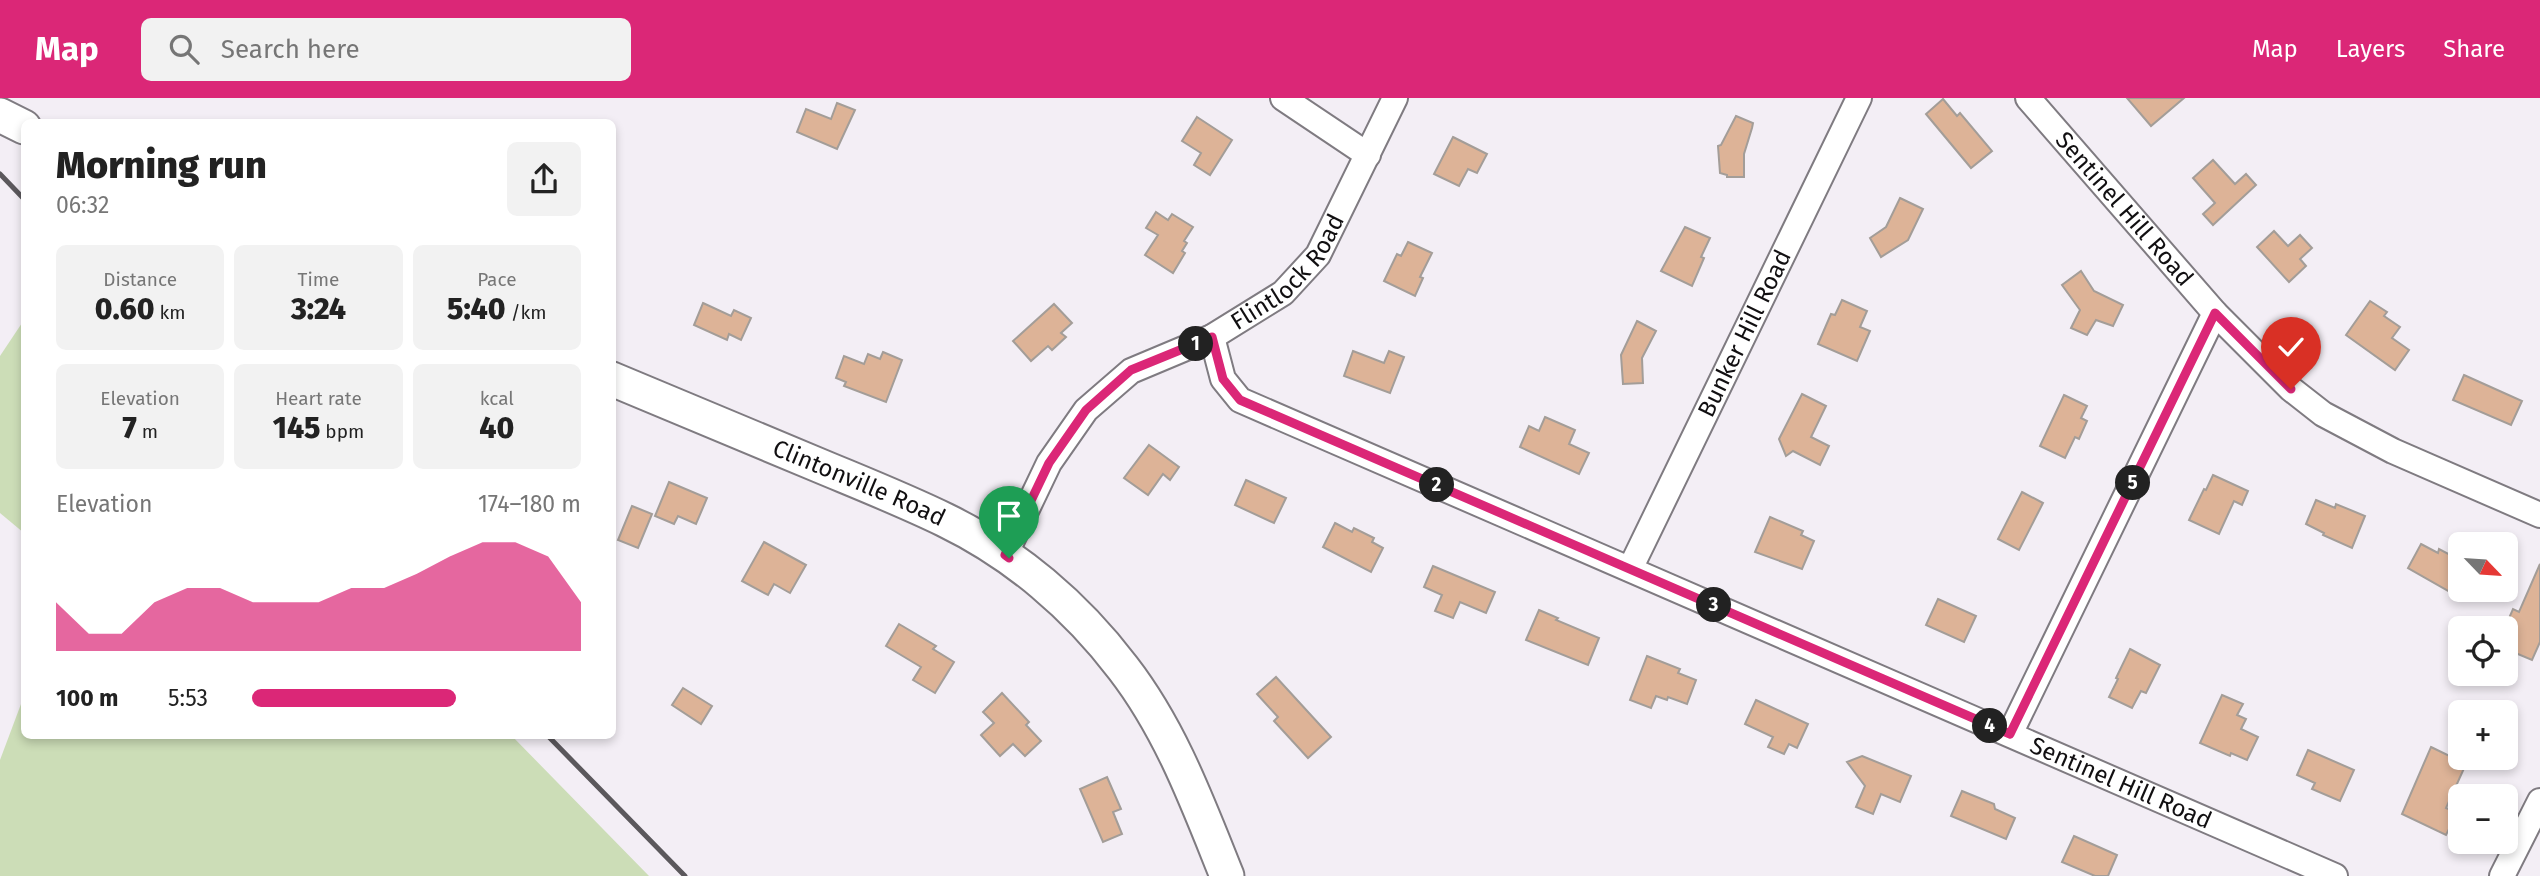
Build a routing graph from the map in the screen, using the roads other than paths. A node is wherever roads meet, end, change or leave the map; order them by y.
1 (1283, 98) edge
2 (1395, 98) edge
3 (1859, 98) edge
4 (2028, 98) edge
5 (0, 115) edge
6 (21, 126) edge
7 (1368, 155) junction
8 (2215, 313) junction
9 (1212, 337) junction
10 (616, 381) edge
11 (2540, 515) edge
12 (1005, 555) junction
13 (1630, 569) junction
14 (2010, 734) junction
15 (2540, 801) edge
16 (1227, 876) edge
17 (2335, 876) edge
18 (2502, 876) edge

1 - 7 street
2 - 7 street, Flintlock Road
3 - 13 street, Bunker Hill Road
4 - 8 street, Sentinel Hill Road
5 - 6 street
7 - 9 street, Flintlock Road
8 - 11 street, Sentinel Hill Road
8 - 14 street
9 - 12 street, Flintlock Road
9 - 13 street, Sentinel Hill Road
10 - 12 street, Clintonville Road
12 - 16 street, Clintonville Road
13 - 14 street, Sentinel Hill Road
14 - 17 street, Sentinel Hill Road
15 - 18 street

